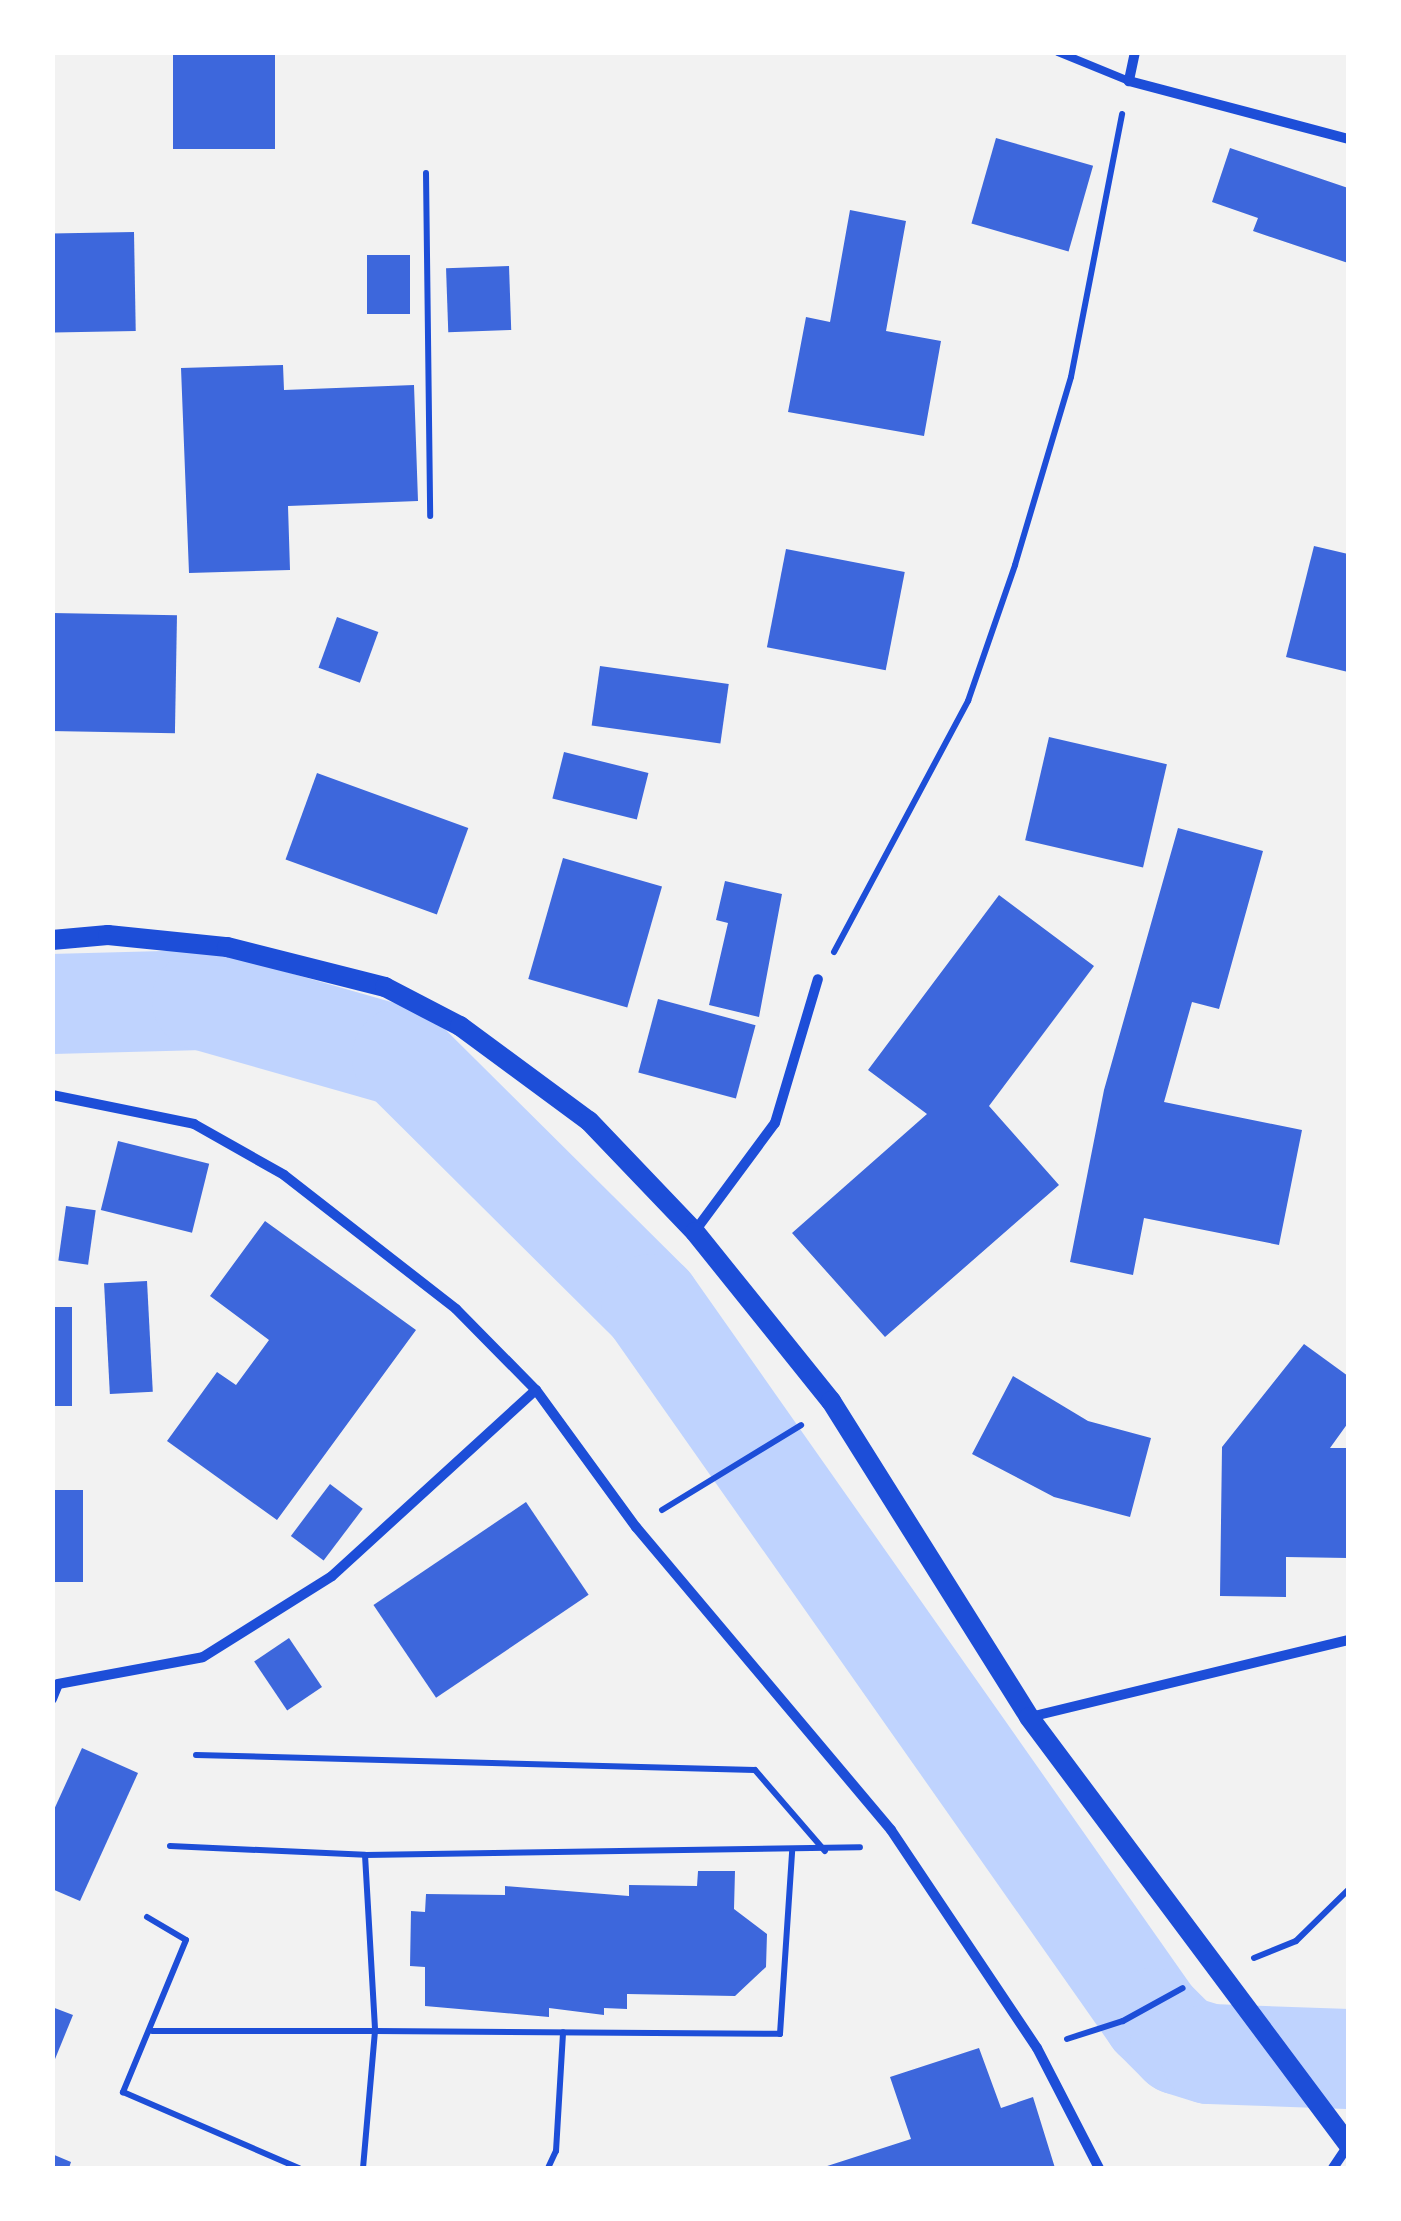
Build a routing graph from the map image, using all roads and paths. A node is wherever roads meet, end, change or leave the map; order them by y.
1 (1058, 52) edge
2 (1135, 52) edge
3 (1128, 81) junction
4 (1348, 140) edge
5 (426, 173) dead end
6 (430, 516) dead end
7 (52, 940) edge
8 (818, 979) joint
9 (52, 1095) edge
10 (695, 1232) junction
11 (536, 1390) junction
12 (800, 1426) dead end
13 (636, 1526) junction
14 (1348, 1640) edge
15 (52, 1698) edge
16 (1029, 1717) junction
17 (196, 1755) dead end
18 (891, 1830) junction
19 (170, 1846) dead end
20 (792, 1851) junction
21 (825, 1851) junction
22 (365, 1855) junction
23 (1348, 1890) edge
24 (147, 1917) dead end
25 (1215, 1974) junction
26 (152, 2031) junction
27 (375, 2031) junction
28 (563, 2031) junction
29 (1037, 2048) junction
30 (1348, 2145) edge
31 (299, 2168) edge
32 (363, 2168) edge
33 (548, 2168) edge
34 (1099, 2168) edge
35 (1332, 2168) edge

1 - 3 lane
2 - 3 street
3 - 4 street
3 - 8 path
5 - 6 path
7 - 10 main road
8 - 10 street
9 - 11 street
10 - 16 main road
11 - 13 street
11 - 15 street
12 - 13 path
13 - 18 street
14 - 16 street
16 - 25 main road
17 - 21 path
18 - 21 path
18 - 29 street
19 - 22 path
20 - 21 path
20 - 22 path
20 - 28 path
22 - 27 path
23 - 25 path
24 - 26 path
25 - 29 path
25 - 30 main road
26 - 27 path
26 - 31 path
27 - 28 path
27 - 32 path
28 - 33 path
29 - 34 street
30 - 35 street

